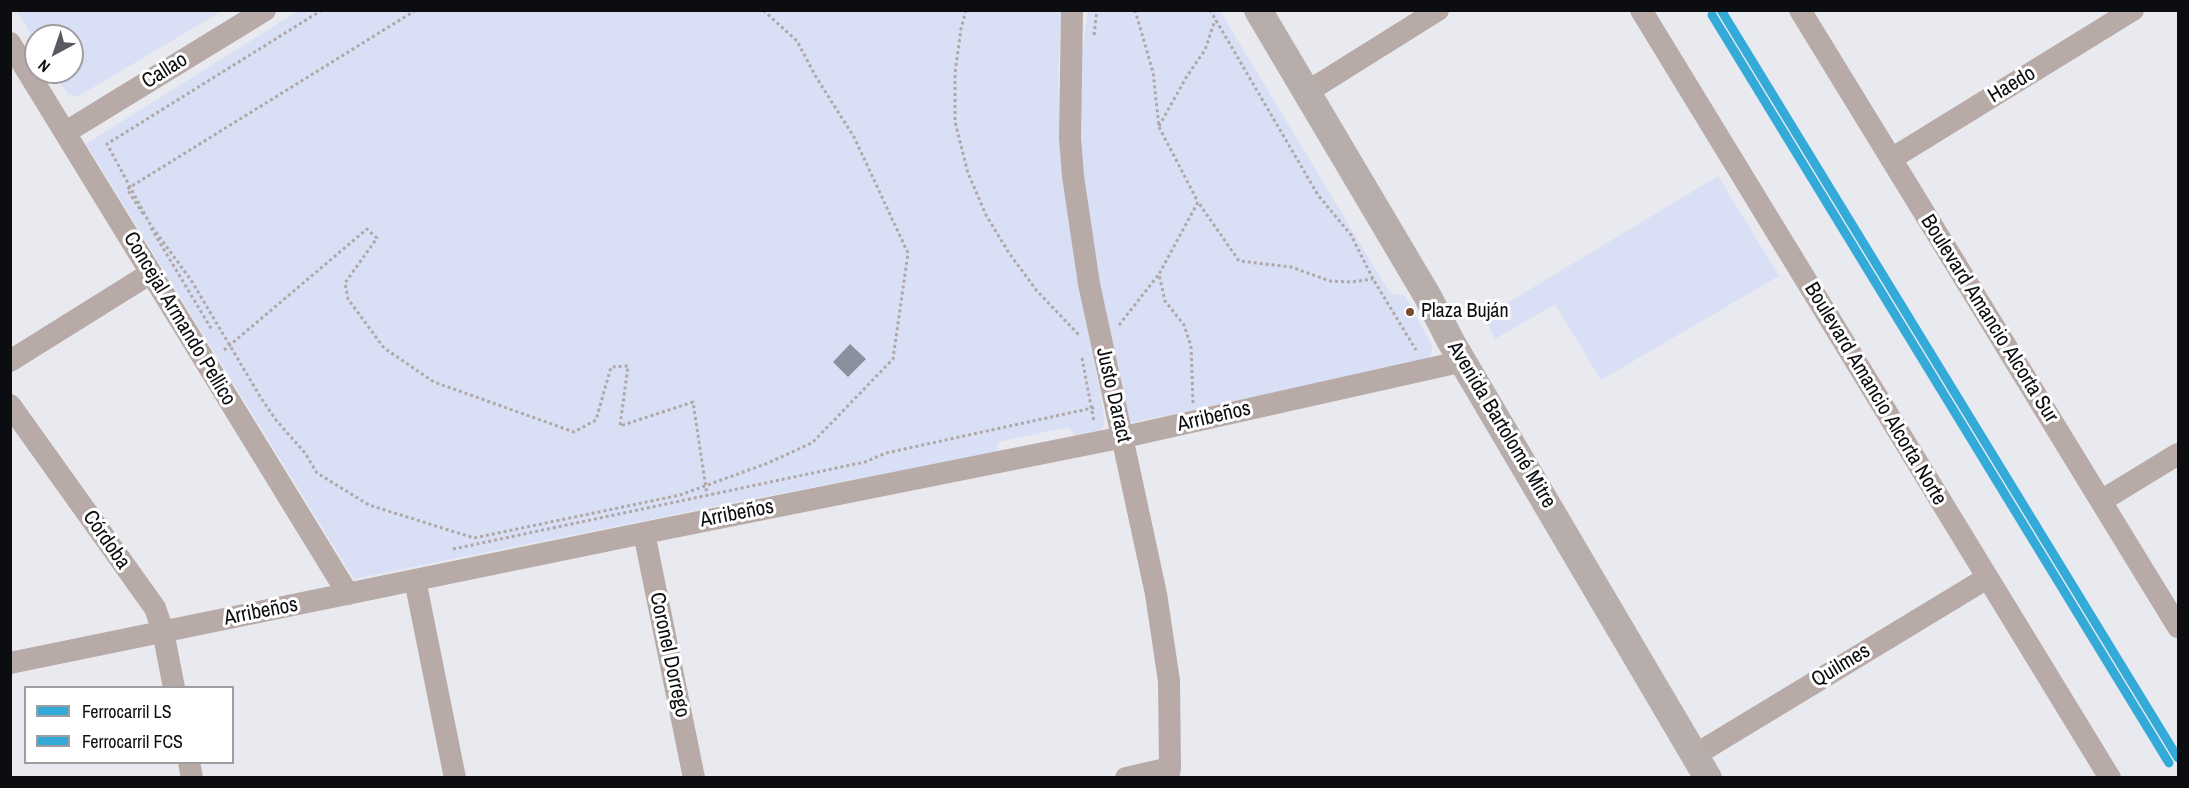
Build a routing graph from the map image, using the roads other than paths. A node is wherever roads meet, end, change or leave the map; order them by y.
1 (264, 10) edge
2 (1072, 10) edge
3 (1258, 10) edge
4 (1438, 10) edge
5 (1641, 10) edge
6 (1800, 10) edge
7 (2133, 10) edge
8 (10, 43) edge
9 (1307, 92) junction
10 (66, 132) junction
11 (1891, 159) junction
12 (151, 273) junction
13 (10, 361) edge
14 (1464, 361) junction
15 (10, 405) edge
16 (1124, 437) junction
17 (2178, 454) edge
18 (2101, 501) junction
19 (644, 533) junction
20 (1988, 578) junction
21 (415, 580) junction
22 (348, 594) junction
23 (2178, 627) edge
24 (163, 631) junction
25 (10, 663) edge
26 (174, 686) edge
27 (1701, 766) edge
28 (1169, 773) edge
29 (455, 777) edge
30 (694, 777) edge
31 (1126, 777) edge
32 (2109, 777) edge

1 - 10 street, Callao
2 - 16 street, Justo Daract
3 - 9 main road, Avenida Bartolomé Mitre
4 - 9 street
5 - 20 street, Boulevard Amancio Alcorta Norte
6 - 11 street, Boulevard Amancio Alcorta Sur
7 - 11 street, Haedo
8 - 10 street, Concejal Armando Pellico
9 - 14 main road, Avenida Bartolomé Mitre
10 - 12 street, Concejal Armando Pellico
11 - 18 street, Boulevard Amancio Alcorta Sur
12 - 13 street
12 - 22 street, Concejal Armando Pellico
14 - 16 street, Arribeños
14 - 27 main road, Avenida Bartolomé Mitre
15 - 24 street, Córdoba
16 - 19 street, Arribeños
16 - 28 street, Justo Daract
17 - 18 street
18 - 23 street, Boulevard Amancio Alcorta Sur
19 - 21 street, Arribeños
19 - 30 street, Coronel Dorrego
20 - 27 street, Quilmes
20 - 32 street, Boulevard Amancio Alcorta Norte
21 - 22 street, Arribeños
21 - 29 street
22 - 24 street, Arribeños
24 - 25 street, Arribeños
24 - 26 street, Córdoba
28 - 31 street

